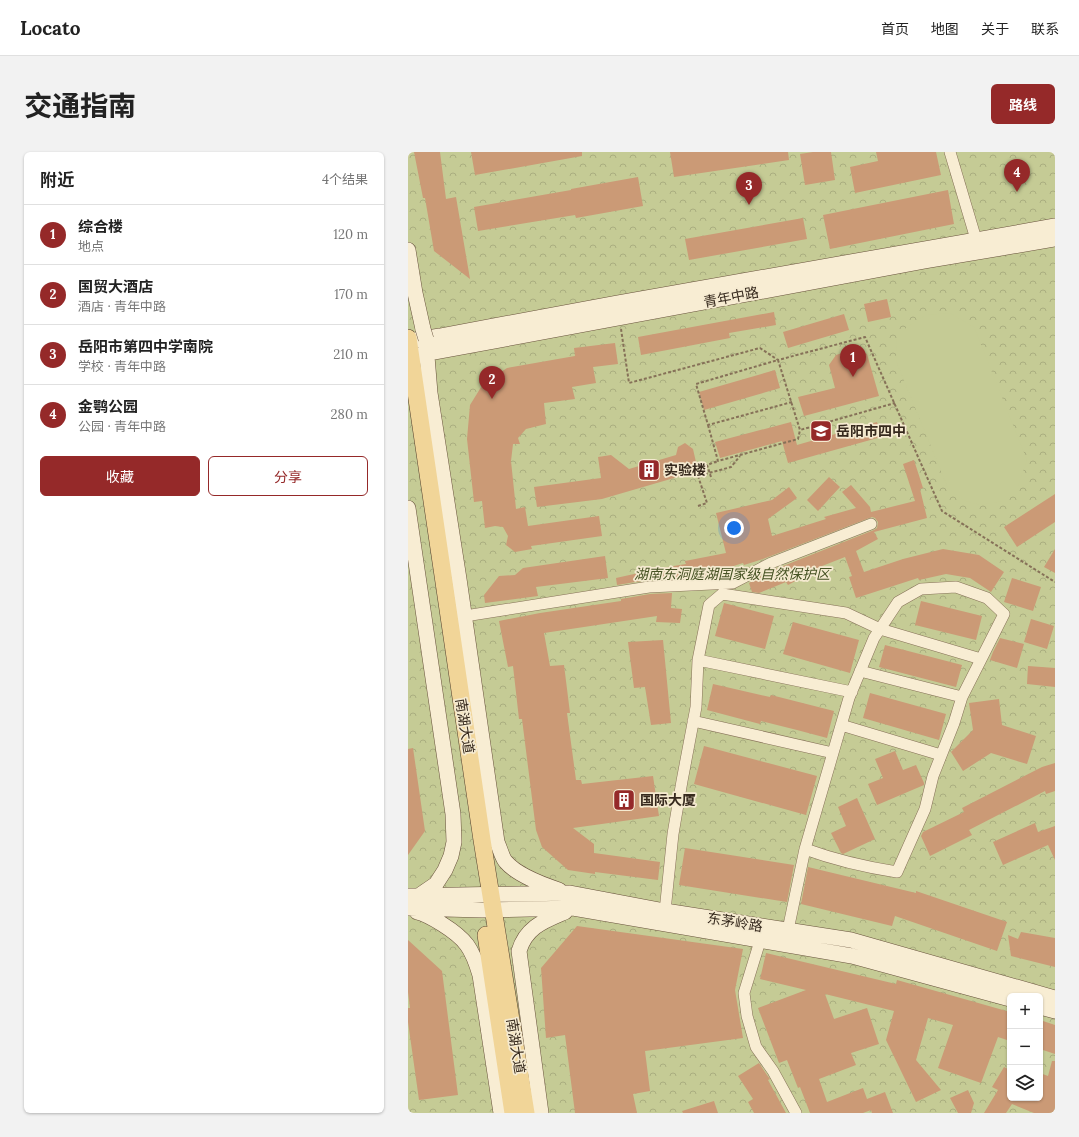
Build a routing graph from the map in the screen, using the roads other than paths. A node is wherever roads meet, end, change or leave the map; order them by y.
1 (950, 152) edge
2 (1055, 226) edge
3 (1055, 239) edge
4 (978, 246) junction
5 (408, 250) edge
6 (426, 341) junction
7 (409, 347) edge
8 (408, 415) edge
9 (408, 508) edge
10 (871, 524) dead end
11 (465, 616) junction
12 (880, 629) junction
13 (981, 659) junction
14 (698, 660) junction
15 (860, 671) junction
16 (852, 692) junction
17 (962, 697) junction
18 (693, 721) junction
19 (841, 725) junction
20 (833, 753) junction
21 (941, 755) junction
22 (805, 849) junction
23 (570, 893) junction
24 (414, 895) edge
25 (487, 902) junction
26 (573, 908) junction
27 (408, 909) edge
28 (665, 911) junction
29 (788, 930) junction
30 (760, 940) junction
31 (1007, 998) edge
32 (1055, 998) edge
33 (1043, 1008) edge
34 (1055, 1011) edge
35 (501, 1113) edge
36 (513, 1113) edge
37 (526, 1113) edge
38 (541, 1113) edge
39 (796, 1113) edge

1 - 4 street
2 - 4 main road, 青年中路
3 - 4 main road, 青年中路
4 - 6 main road, 青年中路
4 - 7 main road, 青年中路
5 - 6 main road
6 - 7 main road, 青年中路
6 - 11 main road
7 - 25 main road, 南湖大道
8 - 25 main road, 南湖大道
9 - 24 main road
10 - 11 street
11 - 23 main road
12 - 13 street
12 - 13 street
12 - 14 street
12 - 15 street
13 - 17 street
14 - 16 street
14 - 18 street
15 - 16 street
15 - 17 street
16 - 19 street
17 - 21 street
18 - 20 street
18 - 28 street
19 - 20 street
19 - 21 street
20 - 22 street
21 - 22 street
22 - 29 street
23 - 25 main road, 东茅岭路
23 - 28 main road, 东茅岭路
24 - 25 main road, 东茅岭路
25 - 26 main road, 东茅岭路
25 - 27 main road, 东茅岭路
25 - 36 main road, 南湖大道
25 - 37 main road, 南湖大道
26 - 30 main road, 东茅岭路
26 - 38 main road
27 - 35 main road
28 - 29 main road, 东茅岭路
29 - 32 main road, 东茅岭路
30 - 31 main road, 东茅岭路
30 - 39 street
33 - 34 main road

